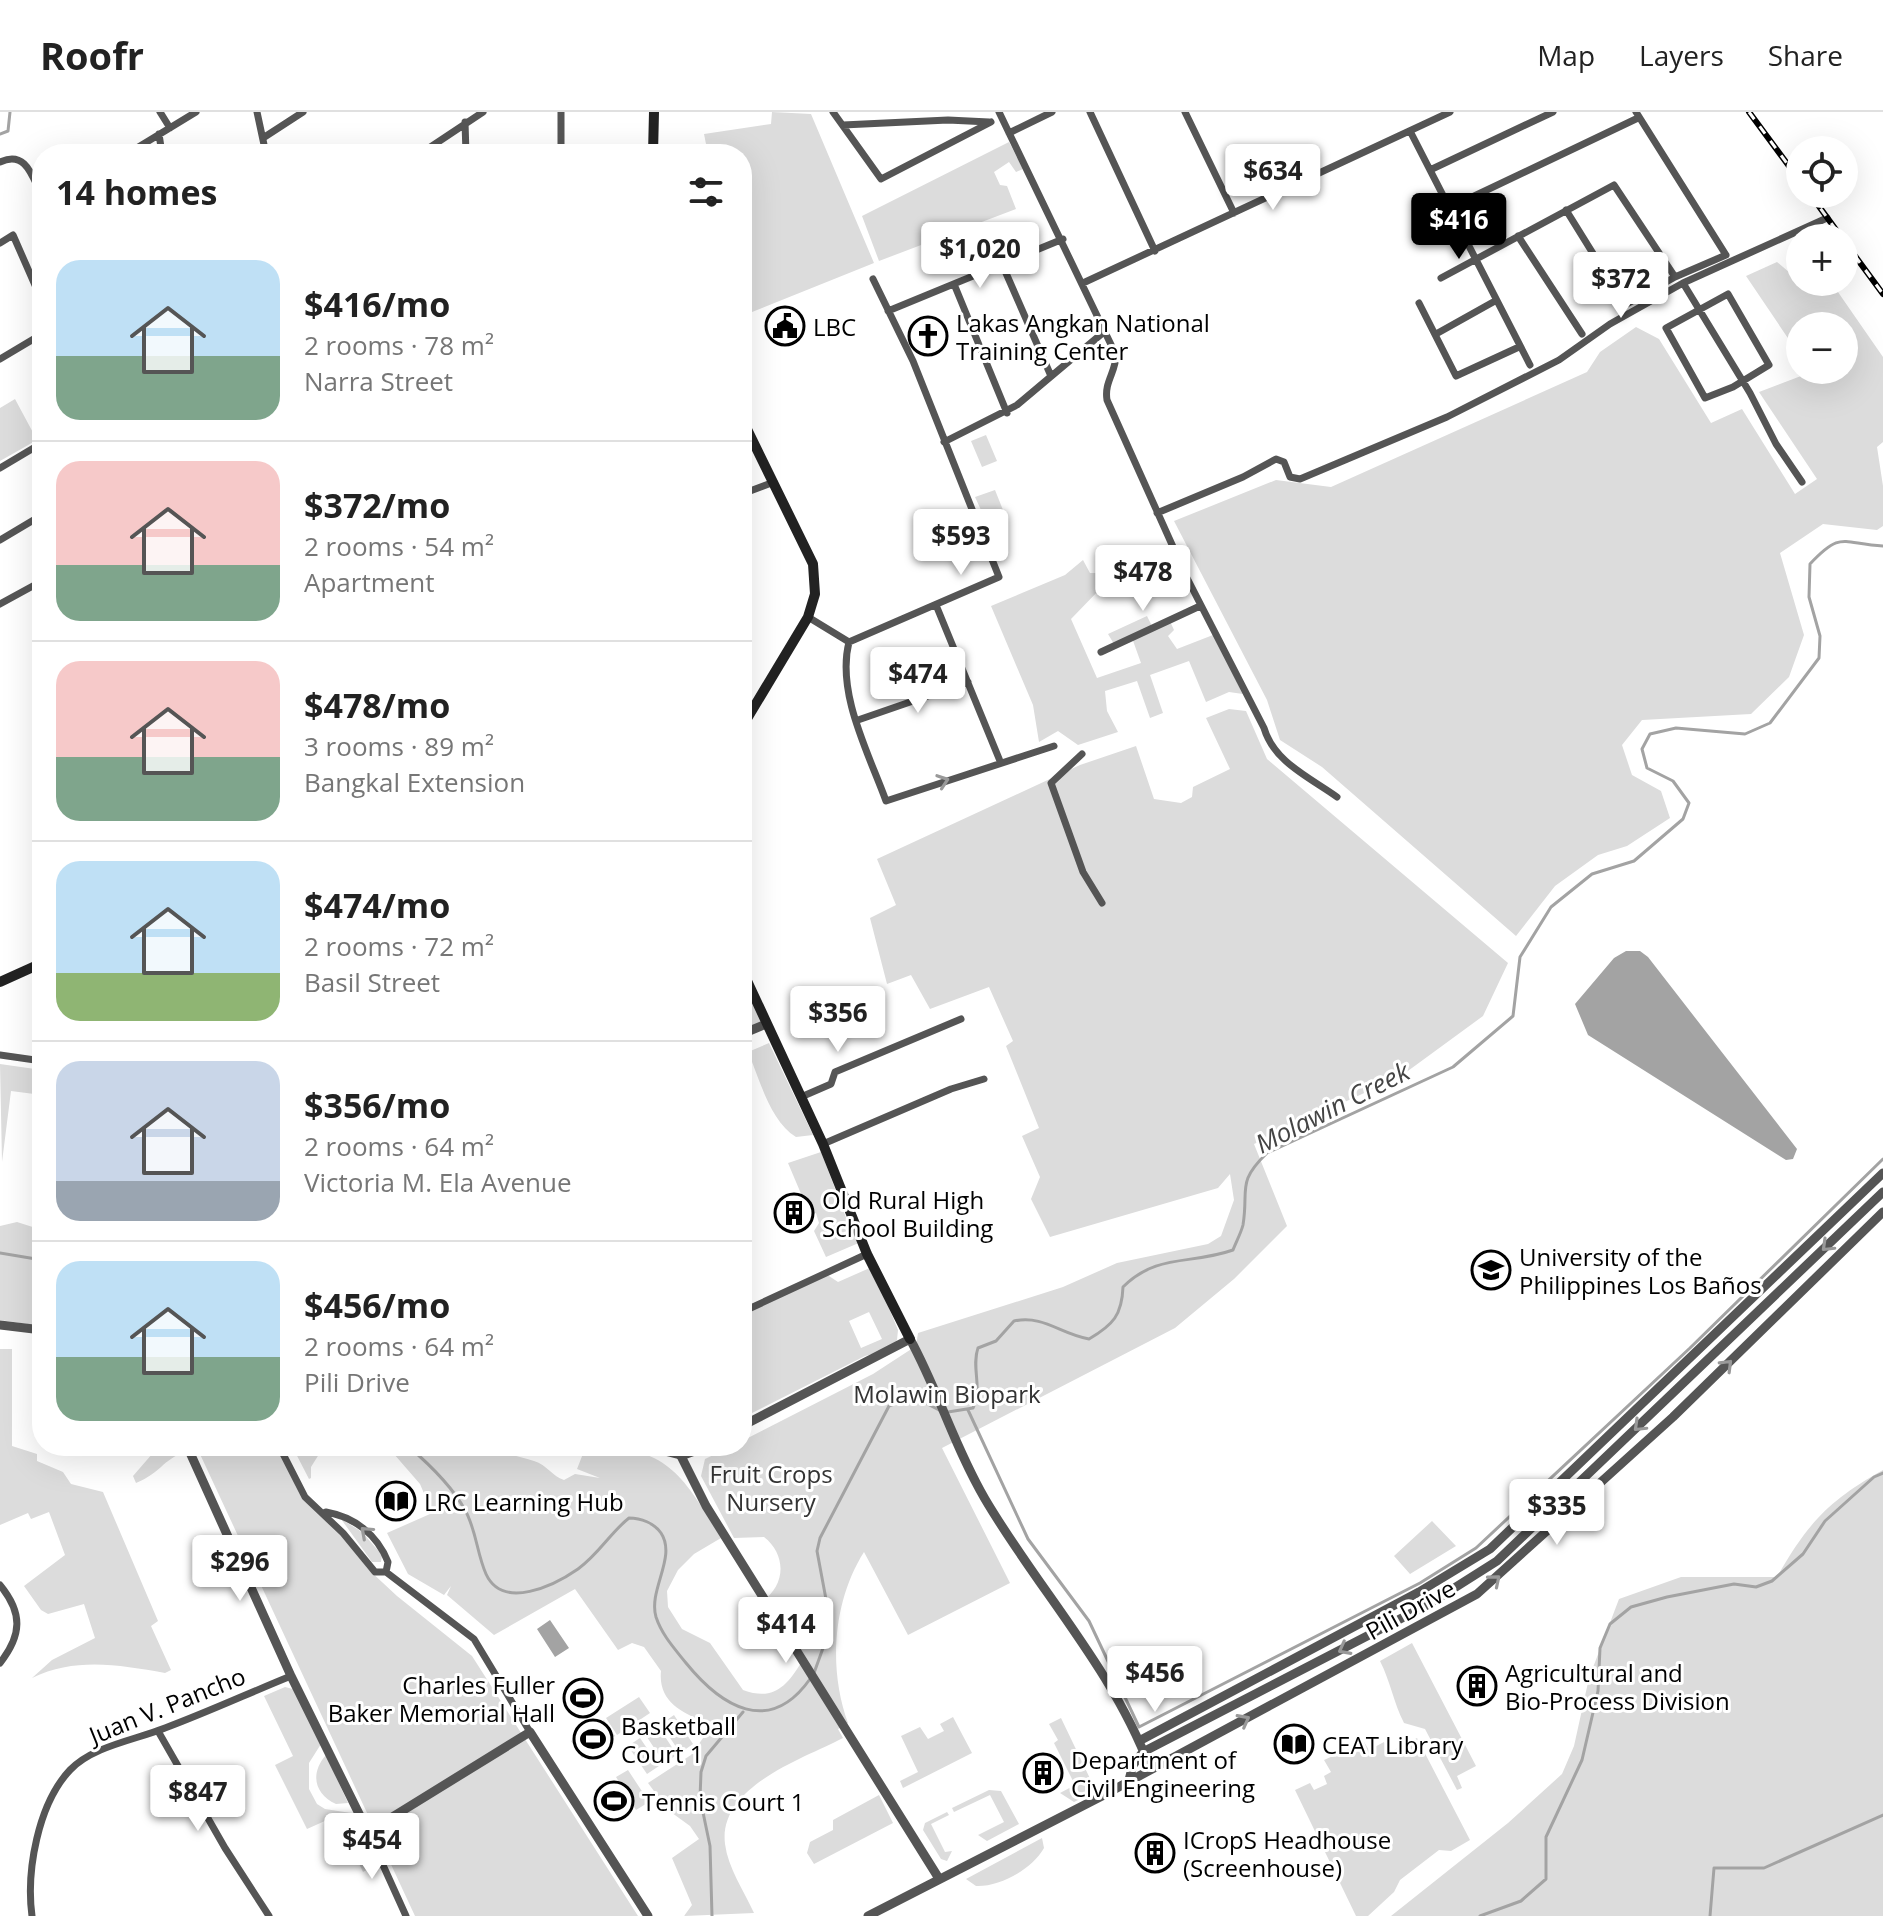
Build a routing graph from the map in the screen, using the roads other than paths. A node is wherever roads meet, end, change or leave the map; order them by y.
1 (160, 112) edge
2 (196, 112) edge
3 (257, 112) edge
4 (303, 112) edge
5 (483, 112) edge
6 (561, 112) edge
7 (654, 112) edge
8 (833, 112) edge
9 (1052, 112) edge
10 (1090, 112) edge
11 (1185, 112) edge
12 (1450, 112) edge
13 (1553, 112) edge
14 (1000, 115) edge
15 (1637, 115) edge
16 (465, 122) junction
17 (991, 122) junction
18 (843, 125) junction
19 (170, 128) junction
20 (1410, 131) junction
21 (1009, 133) junction
22 (159, 134) junction
23 (263, 138) junction
24 (143, 144) edge
25 (160, 144) edge
26 (264, 144) edge
27 (434, 144) edge
28 (466, 144) edge
29 (561, 144) edge
30 (653, 144) edge
31 (0, 162) edge
32 (1430, 170) junction
33 (32, 176) edge
34 (1449, 208) junction
35 (1566, 210) junction
36 (1234, 213) junction
37 (1827, 218) dead end
38 (1518, 236) junction
39 (1063, 239) junction
40 (0, 243) edge
41 (1155, 251) junction
42 (1475, 259) junction
43 (1002, 264) junction
44 (1675, 277) junction
45 (32, 278) edge
46 (1441, 278) dead end
47 (873, 279) dead end
48 (1083, 283) junction
49 (1683, 283) junction
50 (954, 284) junction
51 (1495, 301) junction
52 (1419, 303) dead end
53 (888, 311) junction
54 (1698, 311) junction
55 (1105, 331) junction
56 (1436, 334) junction
57 (1582, 334) dead end
58 (32, 340) edge
59 (1519, 347) junction
60 (0, 359) edge
61 (1530, 365) dead end
62 (1051, 376) junction
63 (1742, 383) junction
64 (1007, 413) junction
65 (752, 439) edge
66 (944, 442) junction
67 (32, 449) edge
68 (0, 468) edge
69 (774, 482) junction
70 (1802, 482) dead end
71 (752, 490) edge
72 (1157, 513) junction
73 (32, 521) edge
74 (0, 540) edge
75 (32, 586) edge
76 (0, 604) edge
77 (936, 605) junction
78 (1200, 606) junction
79 (808, 617) junction
80 (849, 642) junction
81 (1101, 652) dead end
82 (968, 682) junction
83 (752, 710) edge
84 (858, 720) junction
85 (1054, 746) dead end
86 (1082, 754) dead end
87 (1000, 761) junction
88 (1337, 797) dead end
89 (1102, 903) dead end
90 (32, 968) edge
91 (0, 982) edge
92 (752, 992) edge
93 (961, 1019) dead end
94 (766, 1024) junction
95 (752, 1030) edge
96 (0, 1055) edge
97 (32, 1060) edge
98 (984, 1079) dead end
99 (801, 1097) junction
100 (823, 1144) junction
101 (1883, 1173) edge
102 (1883, 1192) edge
103 (1883, 1212) edge
104 (867, 1254) junction
105 (752, 1307) edge
106 (0, 1325) edge
107 (32, 1329) edge
108 (910, 1339) junction
109 (752, 1421) edge
110 (192, 1456) edge
111 (284, 1456) edge
112 (681, 1456) edge
113 (323, 1512) junction
114 (386, 1572) junction
115 (0, 1585) edge
116 (0, 1663) edge
117 (291, 1676) junction
118 (158, 1731) junction
119 (530, 1732) junction
120 (1139, 1741) junction
121 (1143, 1752) junction
122 (1150, 1768) junction
123 (1129, 1780) junction
124 (368, 1832) junction
125 (938, 1877) junction
126 (32, 1916) edge
127 (269, 1916) edge
128 (406, 1916) edge
129 (648, 1916) edge
130 (868, 1916) edge

1 - 19 street
2 - 19 street
3 - 23 street
4 - 23 street
5 - 16 street
6 - 29 street
7 - 30 main road
8 - 18 street
9 - 21 street
10 - 41 street
11 - 36 street
12 - 20 street
13 - 32 street
14 - 17 street
14 - 21 street
15 - 34 street
15 - 44 street
16 - 27 street
16 - 28 street
17 - 18 street
17 - 18 street
19 - 22 street
20 - 32 street
20 - 36 street
21 - 39 street
22 - 24 street
22 - 25 street
23 - 26 street
31 - 33 street
32 - 34 street
34 - 42 street
35 - 38 street
35 - 44 street
35 - 44 street
36 - 41 street
37 - 49 street
38 - 42 street
38 - 57 street
39 - 43 street
39 - 48 street
40 - 45 street
41 - 48 street
42 - 46 street
42 - 51 street
43 - 50 street
43 - 62 street
47 - 53 street
48 - 55 street
49 - 54 street
49 - 72 street
50 - 53 street
50 - 64 street
51 - 56 street
51 - 59 street
52 - 56 street
53 - 66 street
54 - 63 street
54 - 63 street
54 - 63 street
55 - 62 street
55 - 72 street
56 - 59 street
58 - 60 street
59 - 61 street
62 - 64 street
63 - 70 street
64 - 66 street
65 - 69 main road
66 - 77 street
67 - 68 street
69 - 71 street
69 - 79 main road
72 - 78 street
73 - 74 street
75 - 76 street
77 - 80 street
77 - 82 street
78 - 81 street
78 - 88 street
79 - 80 street
79 - 83 main road
80 - 84 street
82 - 84 street
82 - 87 street
84 -> 87 street
85 - 87 street
86 - 89 street
90 - 91 main road
92 - 94 main road
93 - 99 street
94 - 95 street
94 - 99 main road
96 - 97 street
98 - 100 street
99 - 100 main road
100 - 104 main road
101 - 120 street
102 -> 121 street
122 -> 103 street, Pili Drive
104 - 105 street
104 - 108 main road
106 - 107 street
108 - 109 street
108 - 120 street
110 - 117 street
111 - 113 street
112 - 125 street
113 - 114 street
114 -> 113 street
114 - 119 street
115 - 116 street
117 - 118 street, Juan V. Pancho
117 - 124 street
118 - 126 street, Juan V. Pancho
118 - 127 street
119 - 124 street
119 - 129 street
120 - 121 street
121 - 122 street
121 - 123 street
122 - 123 street, Pili Drive
123 - 125 street, Pili Drive
124 - 128 street
125 - 130 street, Pili Drive

